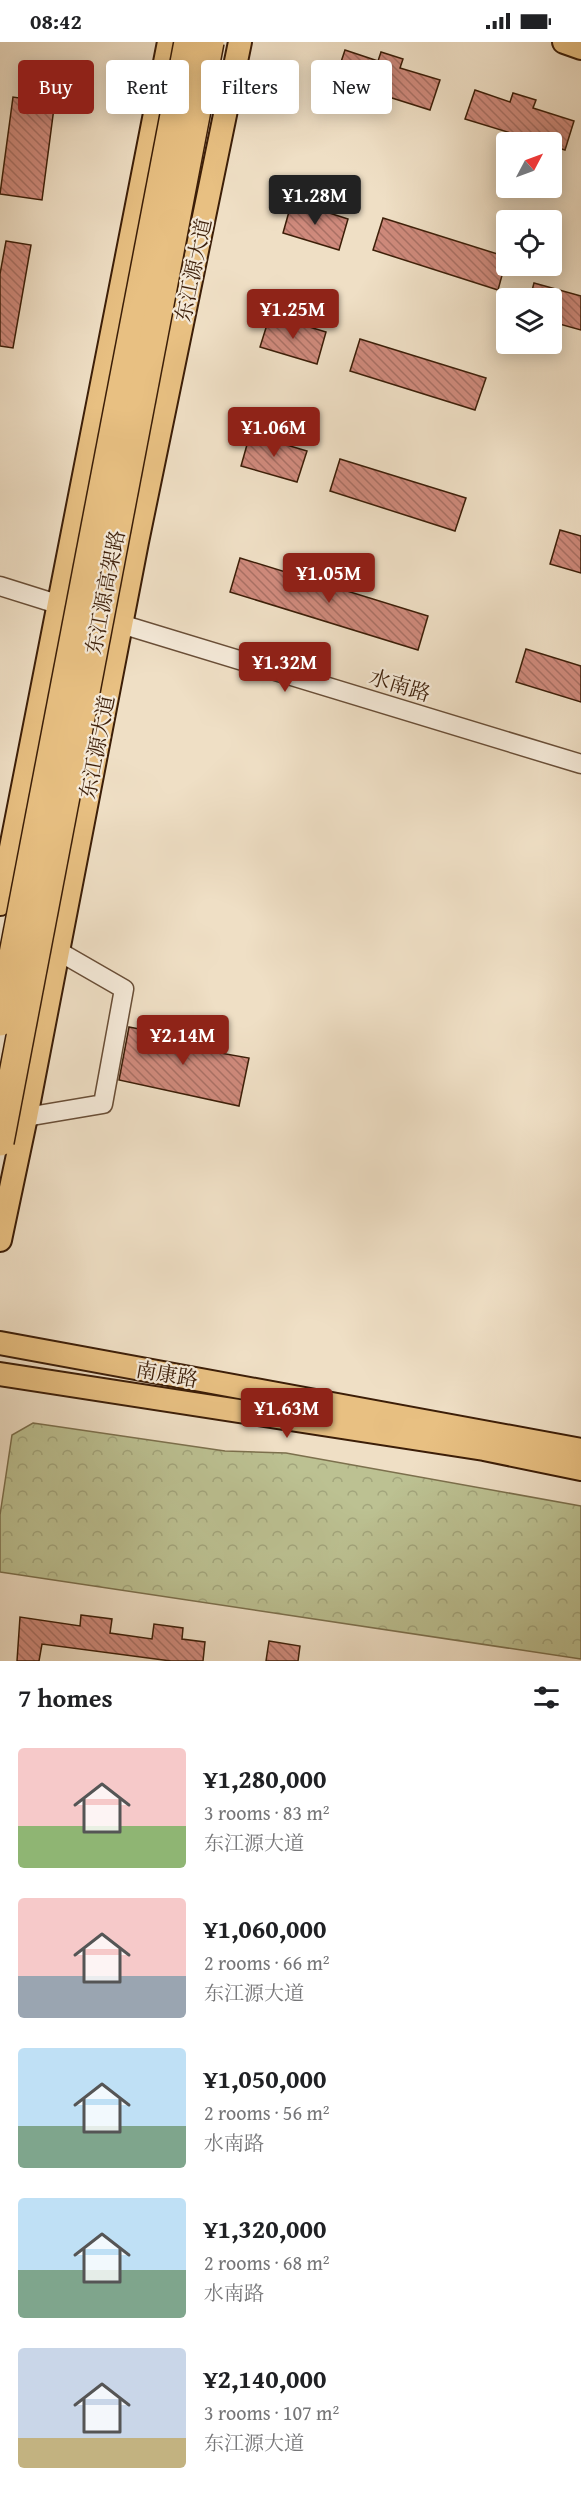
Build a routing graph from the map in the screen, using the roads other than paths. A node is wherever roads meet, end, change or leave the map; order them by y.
1 (169, 42) edge
2 (188, 42) edge
3 (210, 42) edge
4 (240, 42) edge
5 (564, 42) edge
6 (581, 48) edge
7 (0, 586) edge
8 (61, 604) junction
9 (121, 624) junction
10 (581, 764) edge
11 (0, 904) edge
12 (58, 951) junction
13 (0, 1022) edge
14 (26, 1117) junction
15 (0, 1142) edge
16 (0, 1240) edge
17 (0, 1343) edge
18 (0, 1374) edge
19 (581, 1450) edge
20 (581, 1469) edge

1 - 8 main road
2 - 13 highway, 东江源高架路, bridge
3 - 15 highway, 东江源高架路, bridge
4 - 9 main road, 东江源大道
5 - 6 main road
7 - 8 street, 水南路
8 - 9 street, 水南路
8 - 11 main road
9 - 10 street, 水南路
9 - 12 main road, 东江源大道
12 - 14 main road, 东江源大道
12 - 14 street
14 - 16 main road, 东江源大道
17 - 19 main road, 南康路
18 - 20 main road, 南康路

